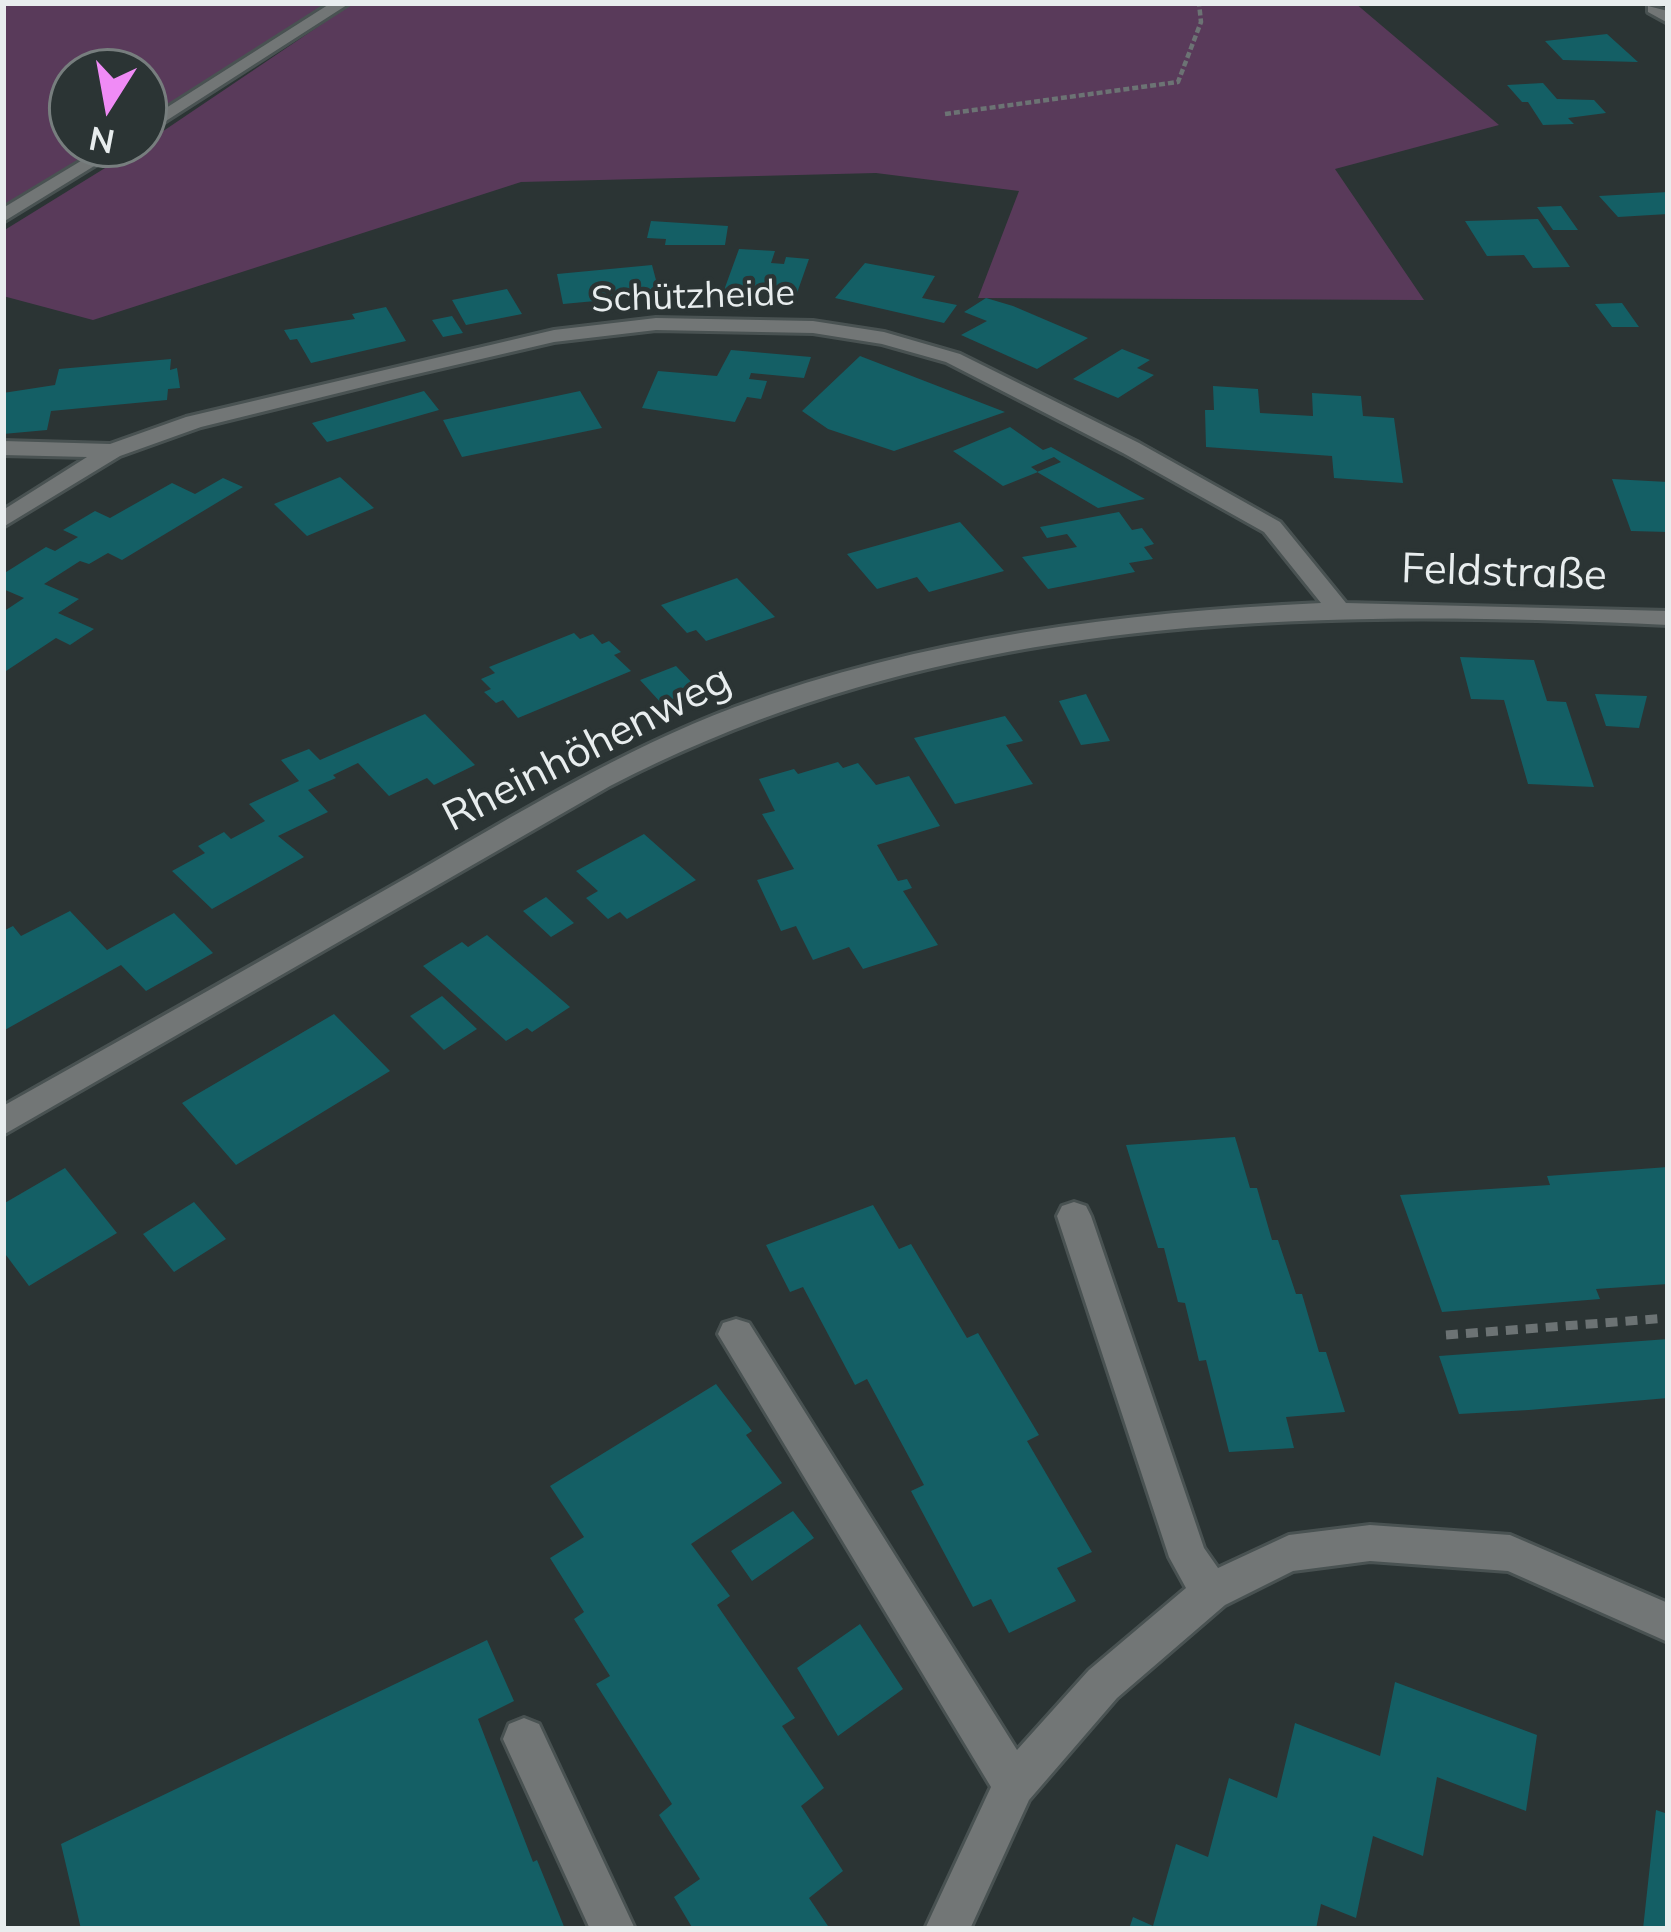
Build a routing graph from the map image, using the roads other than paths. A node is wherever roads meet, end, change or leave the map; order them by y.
1 (342, 3) edge
2 (168, 115) edge
3 (82, 168) edge
4 (3, 216) edge
5 (3, 448) edge
6 (112, 451) junction
7 (3, 520) edge
8 (1337, 607) junction
9 (1668, 618) edge
10 (3, 1122) edge
11 (1074, 1216) dead end
12 (736, 1334) dead end
13 (1211, 1592) junction
14 (1668, 1623) edge
15 (524, 1739) dead end
16 (1014, 1785) junction
17 (613, 1929) edge
18 (947, 1929) edge

1 - 2 street
3 - 4 street
5 - 6 street
6 - 7 street, Schützheide
6 - 8 street, Schützheide
8 - 9 street, Feldstraße
8 - 10 street, Rheinhöhenweg
11 - 13 street
12 - 16 street
13 - 14 street
13 - 16 street
15 - 17 street
16 - 18 street

